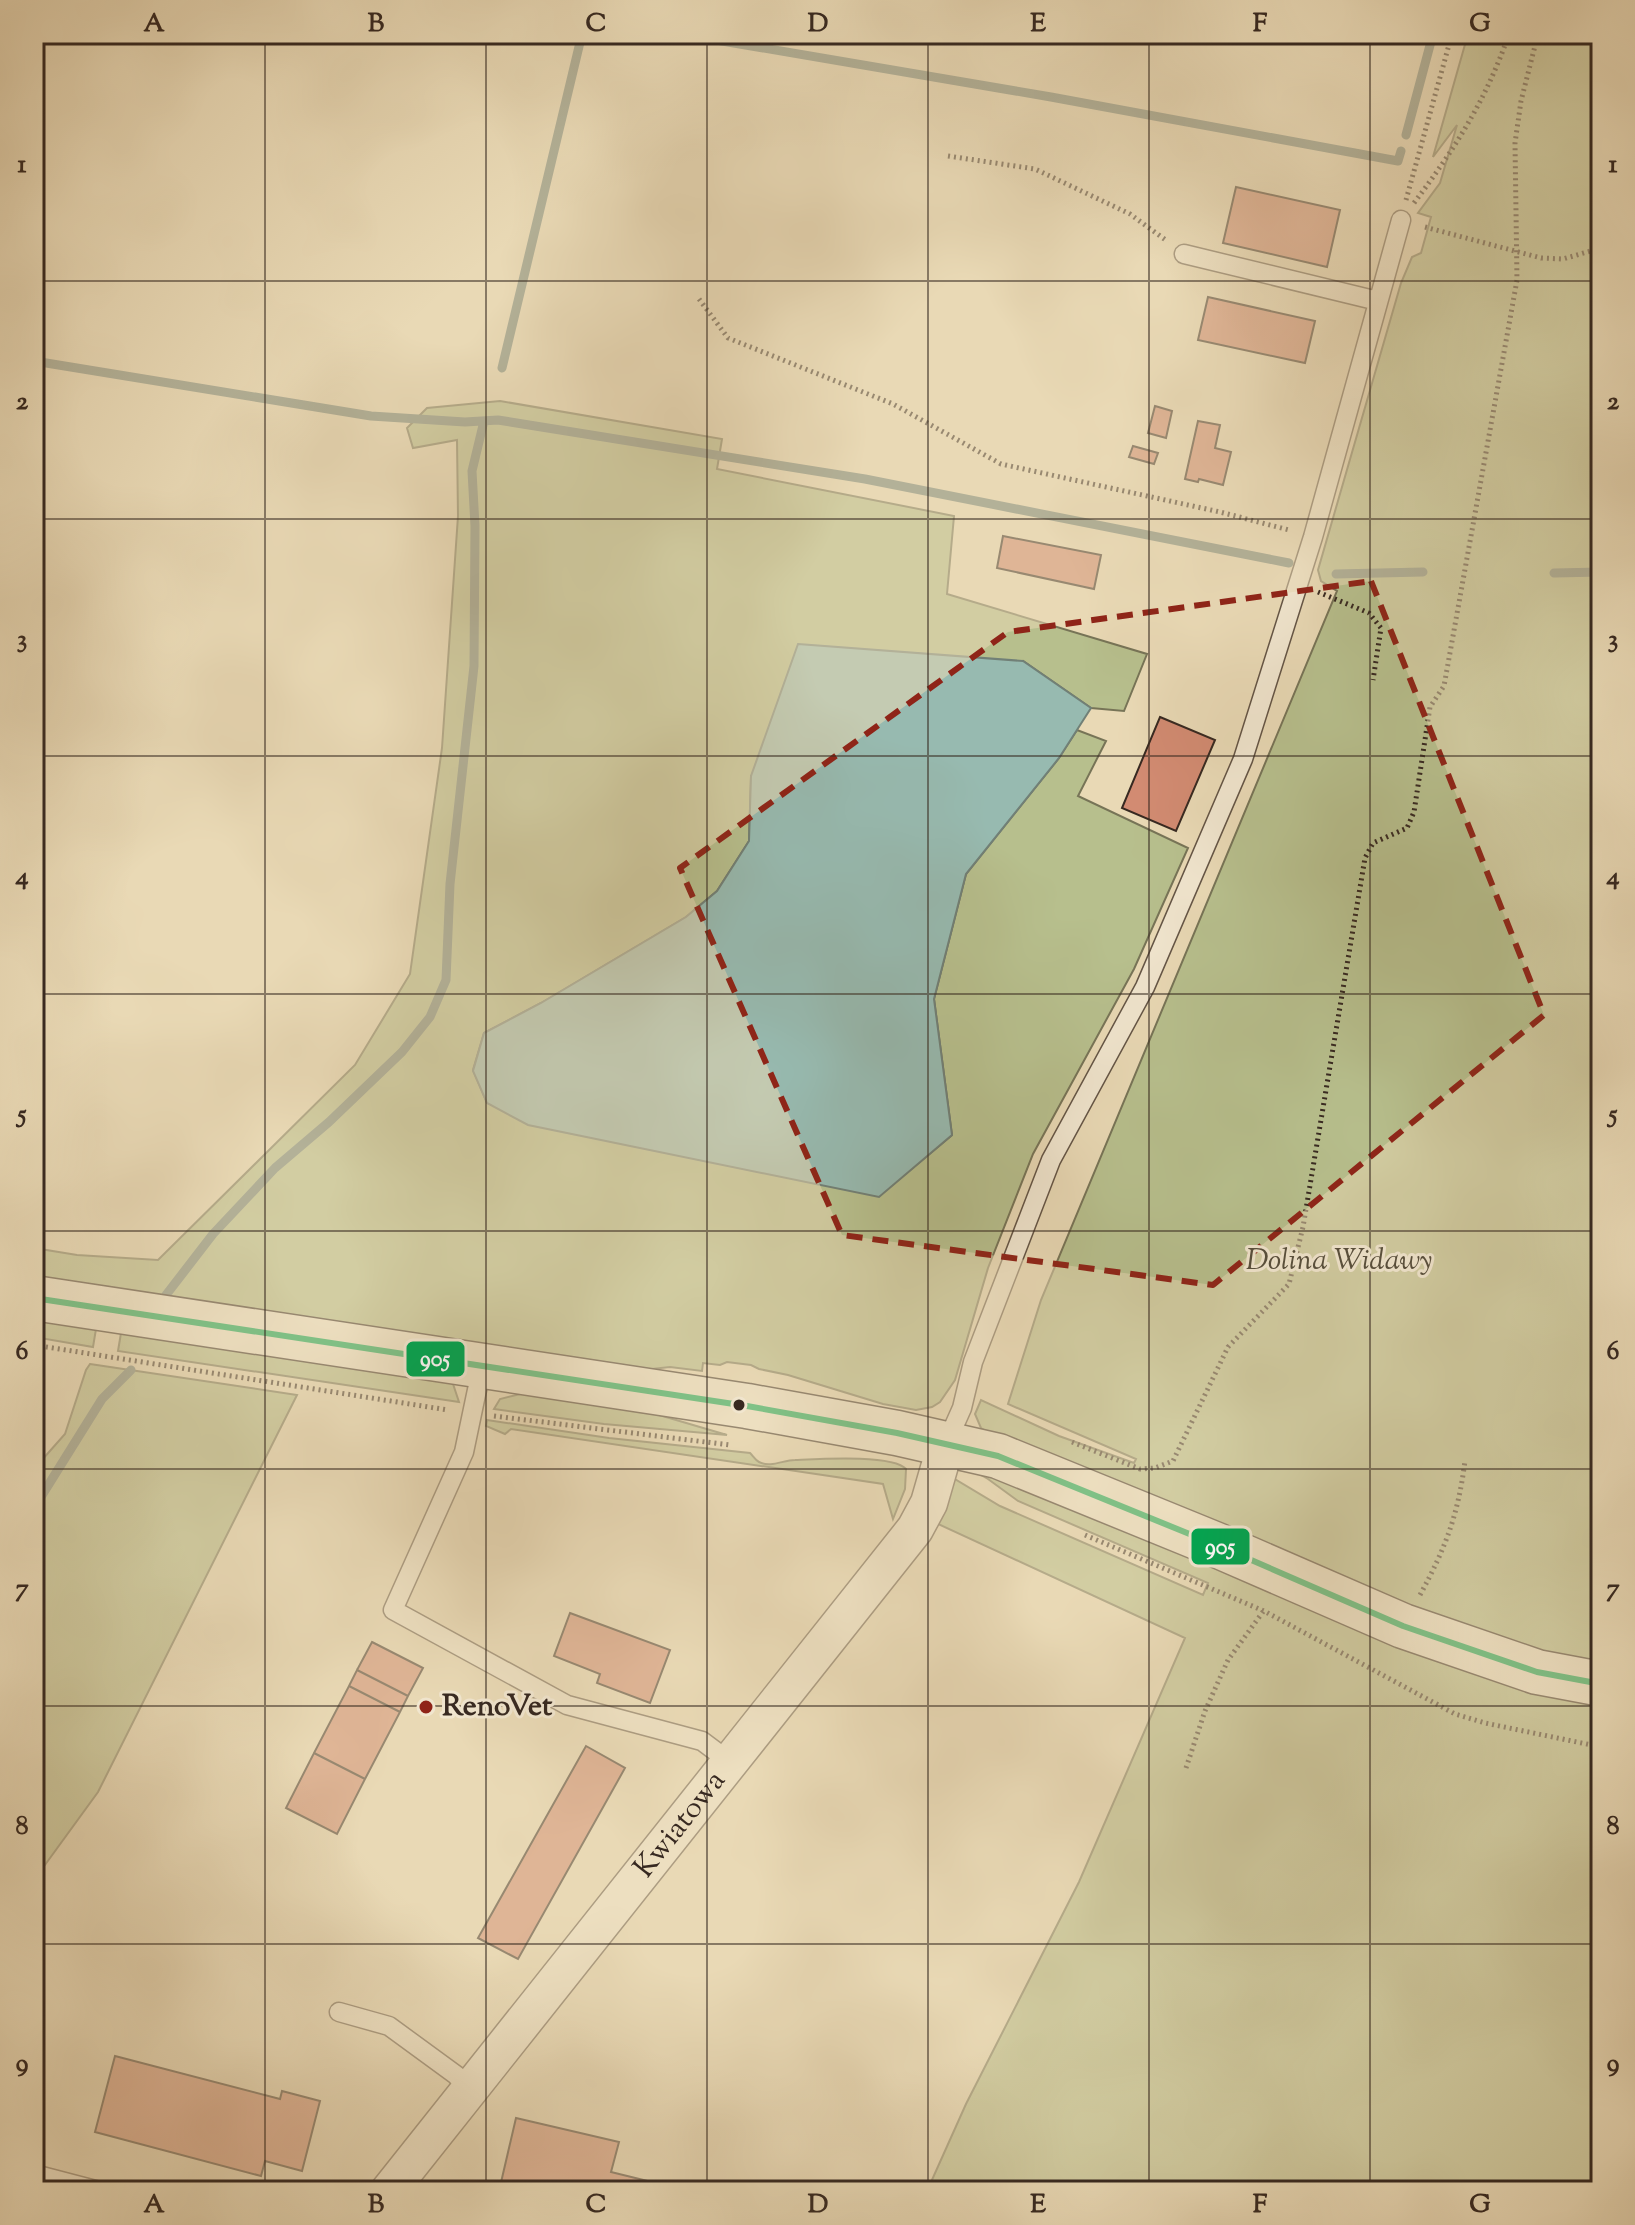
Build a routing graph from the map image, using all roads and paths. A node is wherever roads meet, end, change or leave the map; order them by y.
1 (1452, 34) edge
2 (1509, 34) edge
3 (1538, 34) edge
4 (948, 156) dead end
5 (1401, 220) junction
6 (1601, 248) edge
7 (1518, 252) junction
8 (1184, 254) joint
9 (699, 299) dead end
10 (1378, 301) junction
11 (1313, 537) junction
12 (1298, 585) junction
13 (1373, 680) dead end
14 (34, 1298) edge
15 (482, 1366) junction
16 (1072, 1442) dead end
17 (946, 1444) junction
18 (1465, 1461) dead end
19 (1081, 1534) dead end
20 (1286, 1574) junction
21 (1264, 1611) junction
22 (1403, 1626) junction
23 (1601, 1684) edge
24 (1601, 1747) edge
25 (730, 1762) junction
26 (1186, 1768) dead end
27 (339, 2012) dead end
28 (470, 2090) junction
29 (34, 2174) edge
30 (99, 2191) edge
31 (389, 2191) edge

1 - 5 path
2 - 5 path
3 - 7 path
4 - 8 path
5 - 7 path
5 - 10 lane
6 - 7 path
7 - 16 path
8 - 10 lane
9 - 11 path
10 - 11 lane
11 - 12 lane
12 - 13 path
12 - 17 lane
14 - 15 main road
15 - 17 main road
15 - 25 lane
17 - 20 main road
17 - 25 street, Kwiatowa
18 - 22 path
19 - 21 path
20 - 21 path
20 - 22 main road
21 - 24 path
21 - 26 path
22 - 23 main road
25 - 28 street, Kwiatowa
27 - 28 lane
28 - 31 street, Kwiatowa
29 - 30 lane

